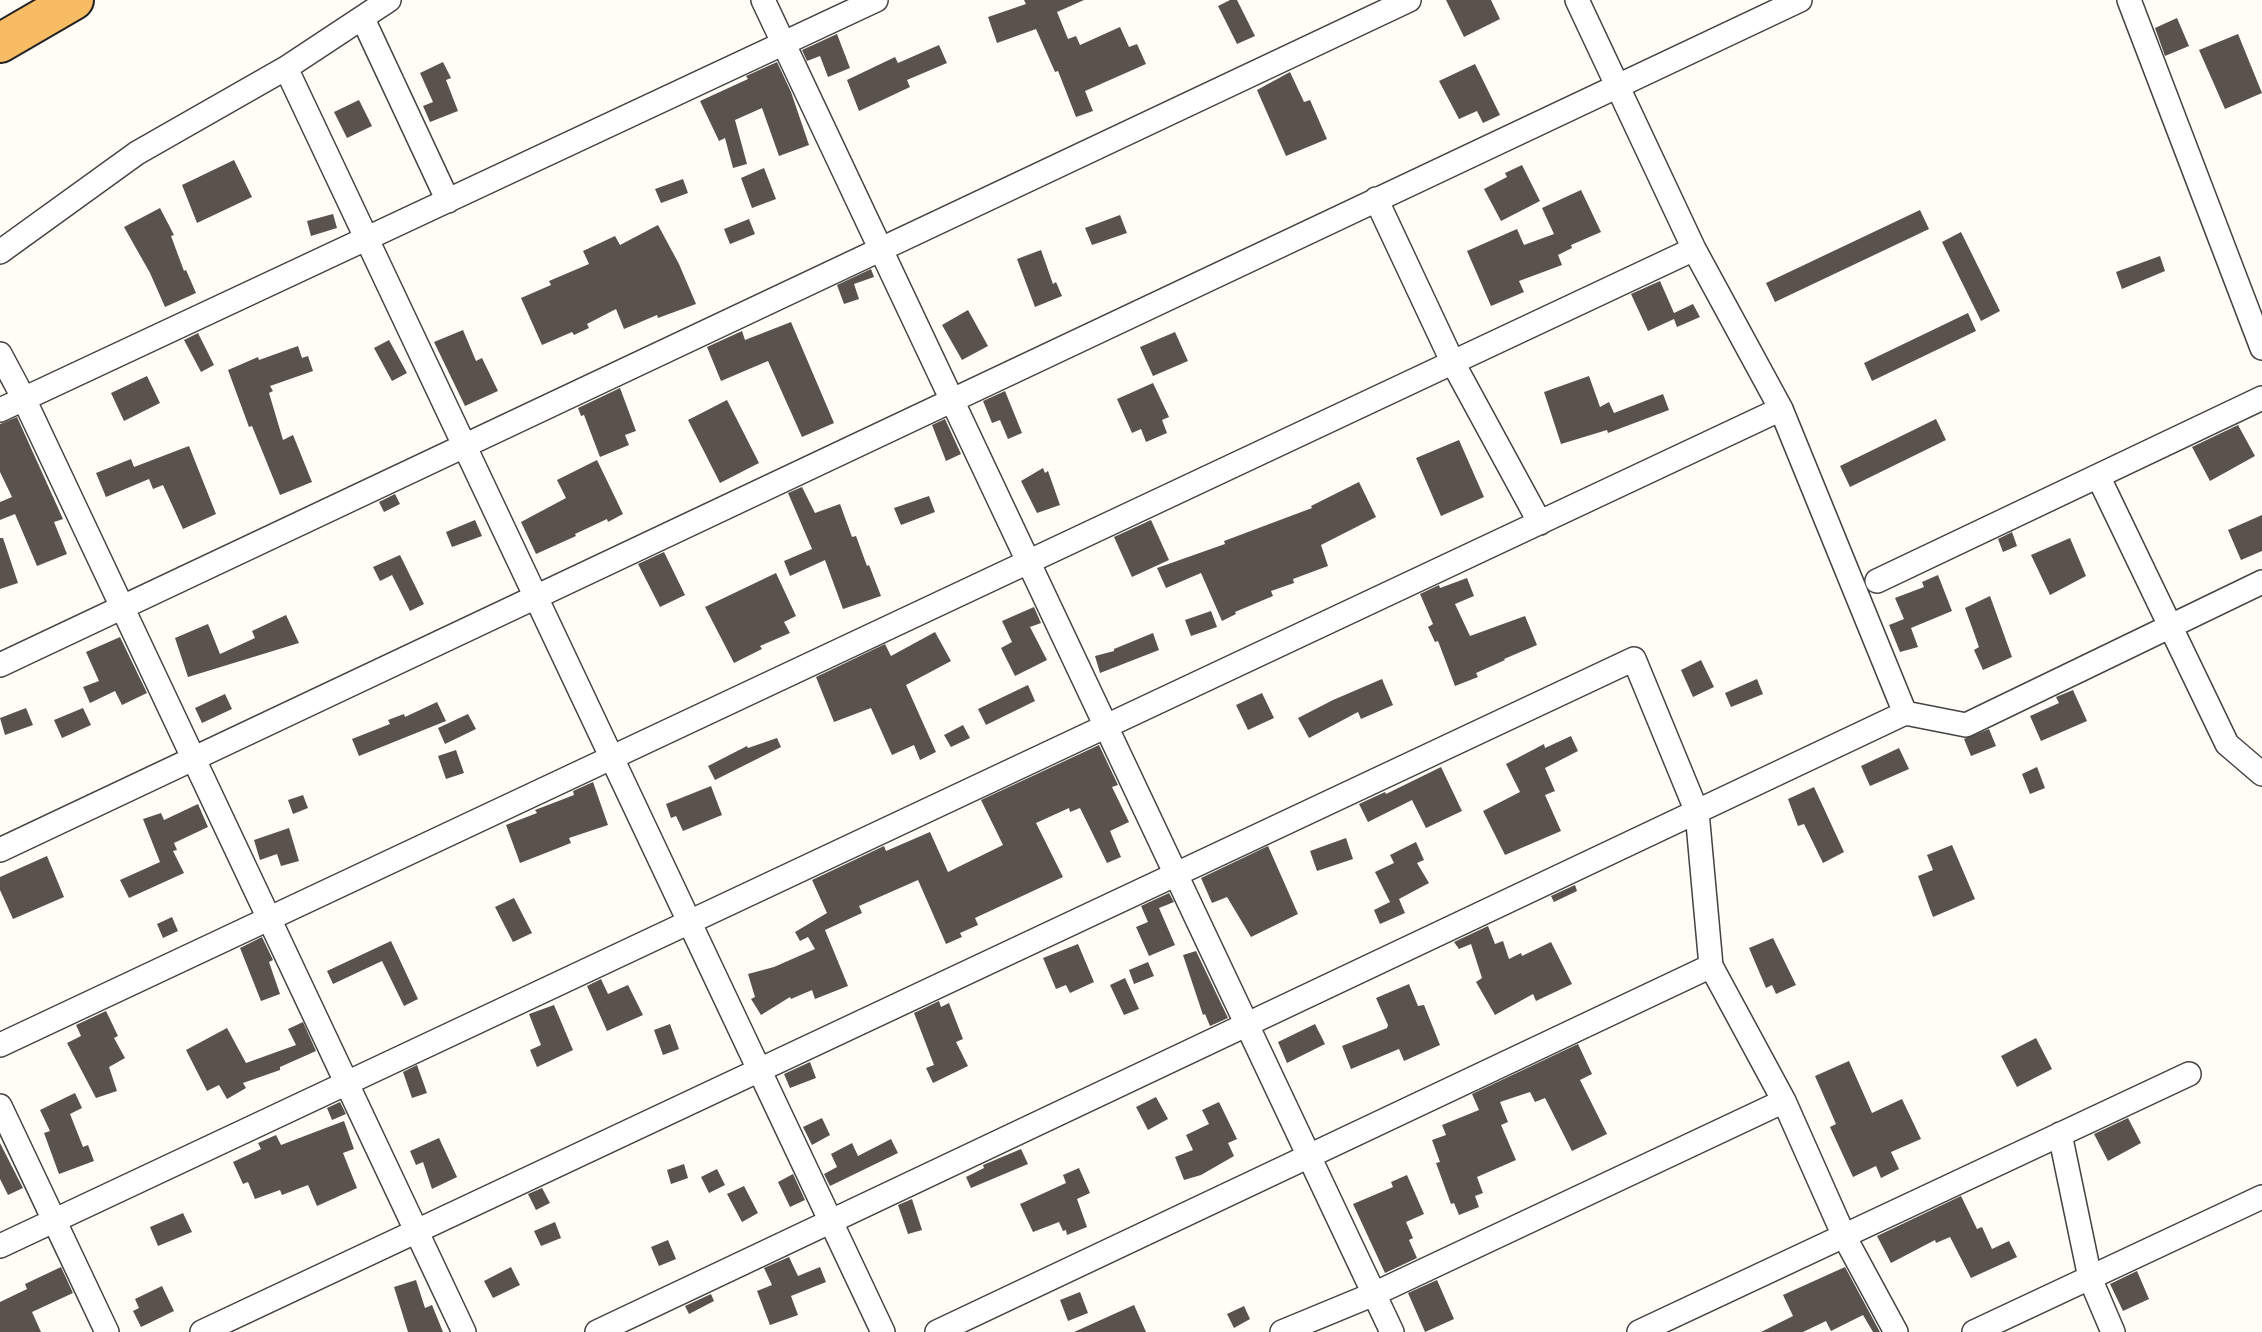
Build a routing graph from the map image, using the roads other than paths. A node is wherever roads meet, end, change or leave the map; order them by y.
1 (74, 0) edge
2 (389, 0) edge
3 (763, 0) edge
4 (876, 0) edge
5 (1409, 0) edge
6 (1577, 0) edge
7 (1800, 0) edge
8 (2129, 0) edge
9 (363, 19) junction
10 (0, 43) edge
11 (783, 43) junction
12 (286, 68) junction
13 (1617, 85) junction
14 (1376, 199) junction
15 (448, 201) junction
16 (366, 239) junction
17 (881, 249) junction
18 (1694, 249) junction
19 (0, 252) edge
20 (2262, 348) edge
21 (0, 354) edge
22 (1453, 363) junction
23 (2262, 398) edge
24 (24, 399) junction
25 (952, 399) junction
26 (1781, 409) junction
27 (0, 410) edge
28 (464, 446) junction
29 (2098, 476) junction
30 (1539, 523) junction
31 (1028, 562) junction
32 (1877, 581) dead end
33 (2262, 582) edge
34 (536, 596) junction
35 (122, 607) junction
36 (2170, 626) junction
37 (0, 665) edge
38 (1905, 713) junction
39 (1106, 726) junction
40 (194, 758) junction
41 (611, 758) junction
42 (2262, 774) edge
43 (1697, 812) junction
44 (0, 850) edge
45 (1176, 874) junction
46 (269, 919) junction
47 (689, 922) junction
48 (1711, 966) junction
49 (1247, 1025) junction
50 (0, 1045) edge
51 (759, 1070) junction
52 (2189, 1074) dead end
53 (347, 1083) junction
54 (1784, 1101) junction
55 (0, 1106) edge
56 (2060, 1134) junction
57 (1309, 1156) junction
58 (2262, 1197) edge
59 (54, 1220) junction
60 (830, 1221) junction
61 (417, 1231) junction
62 (1844, 1236) junction
63 (0, 1246) edge
64 (2090, 1278) junction
65 (1374, 1294) junction
66 (107, 1332) edge
67 (202, 1332) edge
68 (464, 1332) edge
69 (597, 1332) edge
70 (883, 1332) edge
71 (937, 1332) edge
72 (1282, 1332) edge
73 (1392, 1332) edge
74 (1639, 1332) edge
75 (1896, 1332) edge
76 (1974, 1332) edge
77 (2113, 1332) edge

1 - 10 highway
2 - 9 street
3 - 11 street
4 - 11 street
5 - 17 street
6 - 13 street
7 - 13 street
8 - 20 street
9 - 12 street
9 - 15 street
11 - 15 street
11 - 17 street
12 - 16 street
12 - 19 street
13 - 14 street
13 - 18 street
14 - 22 street
14 - 25 street
15 - 16 street
16 - 24 street
16 - 28 street
17 - 25 street
17 - 28 street
18 - 22 street
18 - 26 street
21 - 24 street
22 - 30 street
22 - 31 street
23 - 29 street
24 - 27 street
24 - 35 street
25 - 31 street
25 - 34 street
26 - 30 street
26 - 38 street
28 - 34 street
28 - 35 street
29 - 32 street
29 - 36 street
30 - 39 street
31 - 39 street
31 - 41 street
33 - 36 street
34 - 40 street
34 - 41 street
35 - 37 street
35 - 40 street
36 - 38 street
36 - 42 street
38 - 43 street
39 - 45 street
39 - 47 street
40 - 44 street
40 - 46 street
41 - 46 street
41 - 47 street
43 - 45 street
43 - 48 street
43 - 49 street
45 - 49 street
45 - 51 street
46 - 50 street
46 - 53 street
47 - 51 street
47 - 53 street
48 - 54 street
48 - 57 street
49 - 57 street
49 - 60 street
51 - 60 street
51 - 61 street
52 - 56 street
53 - 59 street
53 - 61 street
54 - 62 street
54 - 65 street
55 - 59 street
56 - 62 street
56 - 64 street
57 - 65 street
57 - 71 street
58 - 64 street
59 - 63 street
59 - 66 street
60 - 69 street
60 - 70 street
61 - 67 street
61 - 68 street
62 - 74 street
62 - 75 street
64 - 76 street
64 - 77 street
65 - 72 street
65 - 73 street

